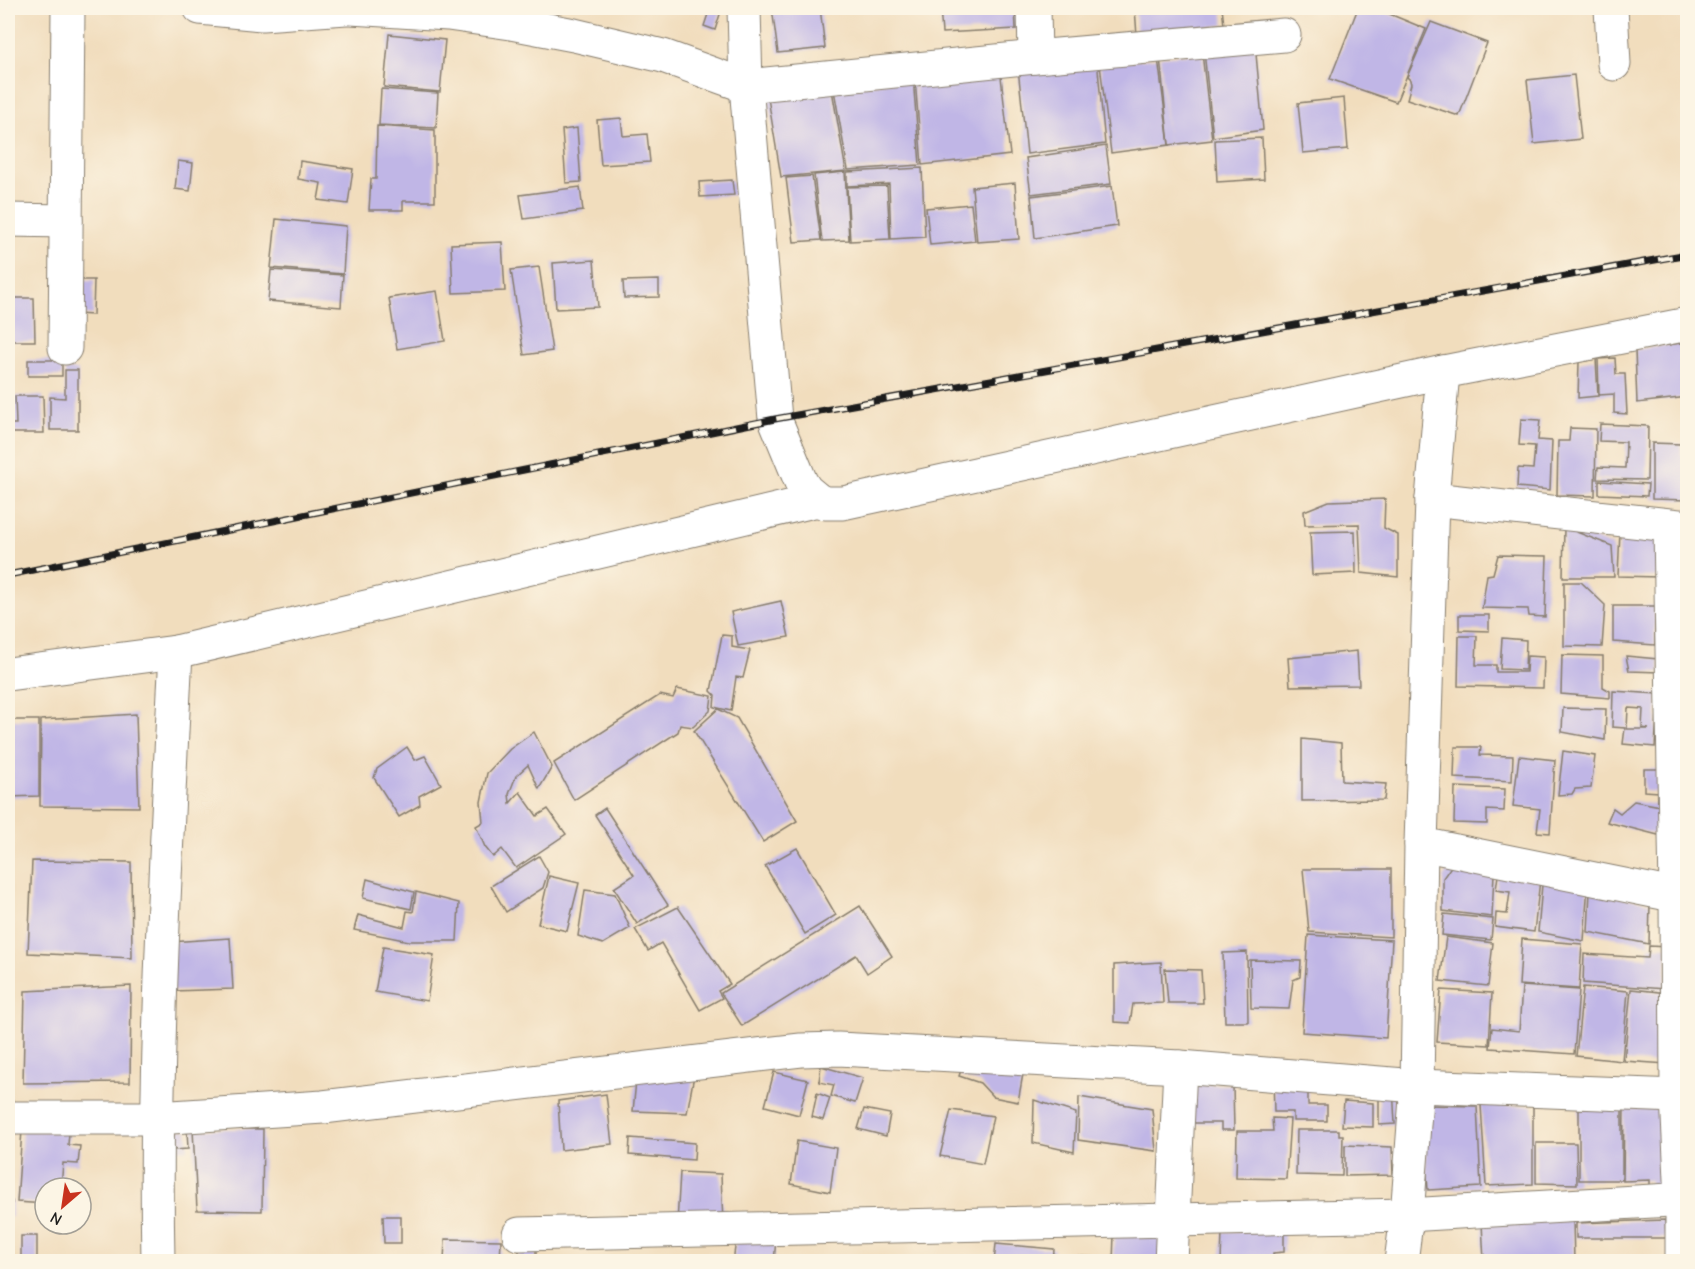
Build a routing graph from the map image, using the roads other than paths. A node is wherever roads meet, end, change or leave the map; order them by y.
1 (68, 8) edge
2 (200, 8) edge
3 (349, 8) edge
4 (744, 8) edge
5 (1034, 8) edge
6 (1611, 8) edge
7 (1284, 35) dead end
8 (1035, 57) junction
9 (1614, 64) dead end
10 (746, 86) junction
11 (8, 220) edge
12 (66, 221) junction
13 (1688, 324) edge
14 (65, 348) dead end
15 (1443, 372) junction
16 (1432, 499) junction
17 (818, 500) junction
18 (1679, 527) edge
19 (176, 652) junction
20 (8, 674) edge
21 (1681, 774) edge
22 (1421, 844) junction
23 (1682, 897) edge
24 (1180, 1066) junction
25 (1417, 1086) junction
26 (1677, 1096) junction
27 (8, 1118) edge
28 (157, 1118) junction
29 (1685, 1200) edge
30 (1407, 1215) junction
31 (1172, 1221) junction
32 (519, 1234) dead end
33 (158, 1262) edge
34 (1171, 1262) edge
35 (1401, 1262) edge
36 (1682, 1262) edge

1 - 12 street
2 - 3 street
3 - 10 street
4 - 10 street
5 - 8 street
6 - 9 street
7 - 8 street
8 - 10 street
10 - 17 street
11 - 12 street
12 - 14 street
13 - 15 street
15 - 16 street
15 - 17 street
16 - 18 street
16 - 22 street
17 - 19 street
18 - 21 street
19 - 20 street
19 - 28 street
21 - 23 street
22 - 23 street
22 - 25 street
23 - 26 street
24 - 25 street
24 - 28 street
24 - 31 street
25 - 26 street
25 - 30 street
26 - 29 street
27 - 28 street
28 - 33 street
29 - 30 street
29 - 36 street
30 - 31 street
30 - 35 street
31 - 32 street
31 - 34 street

